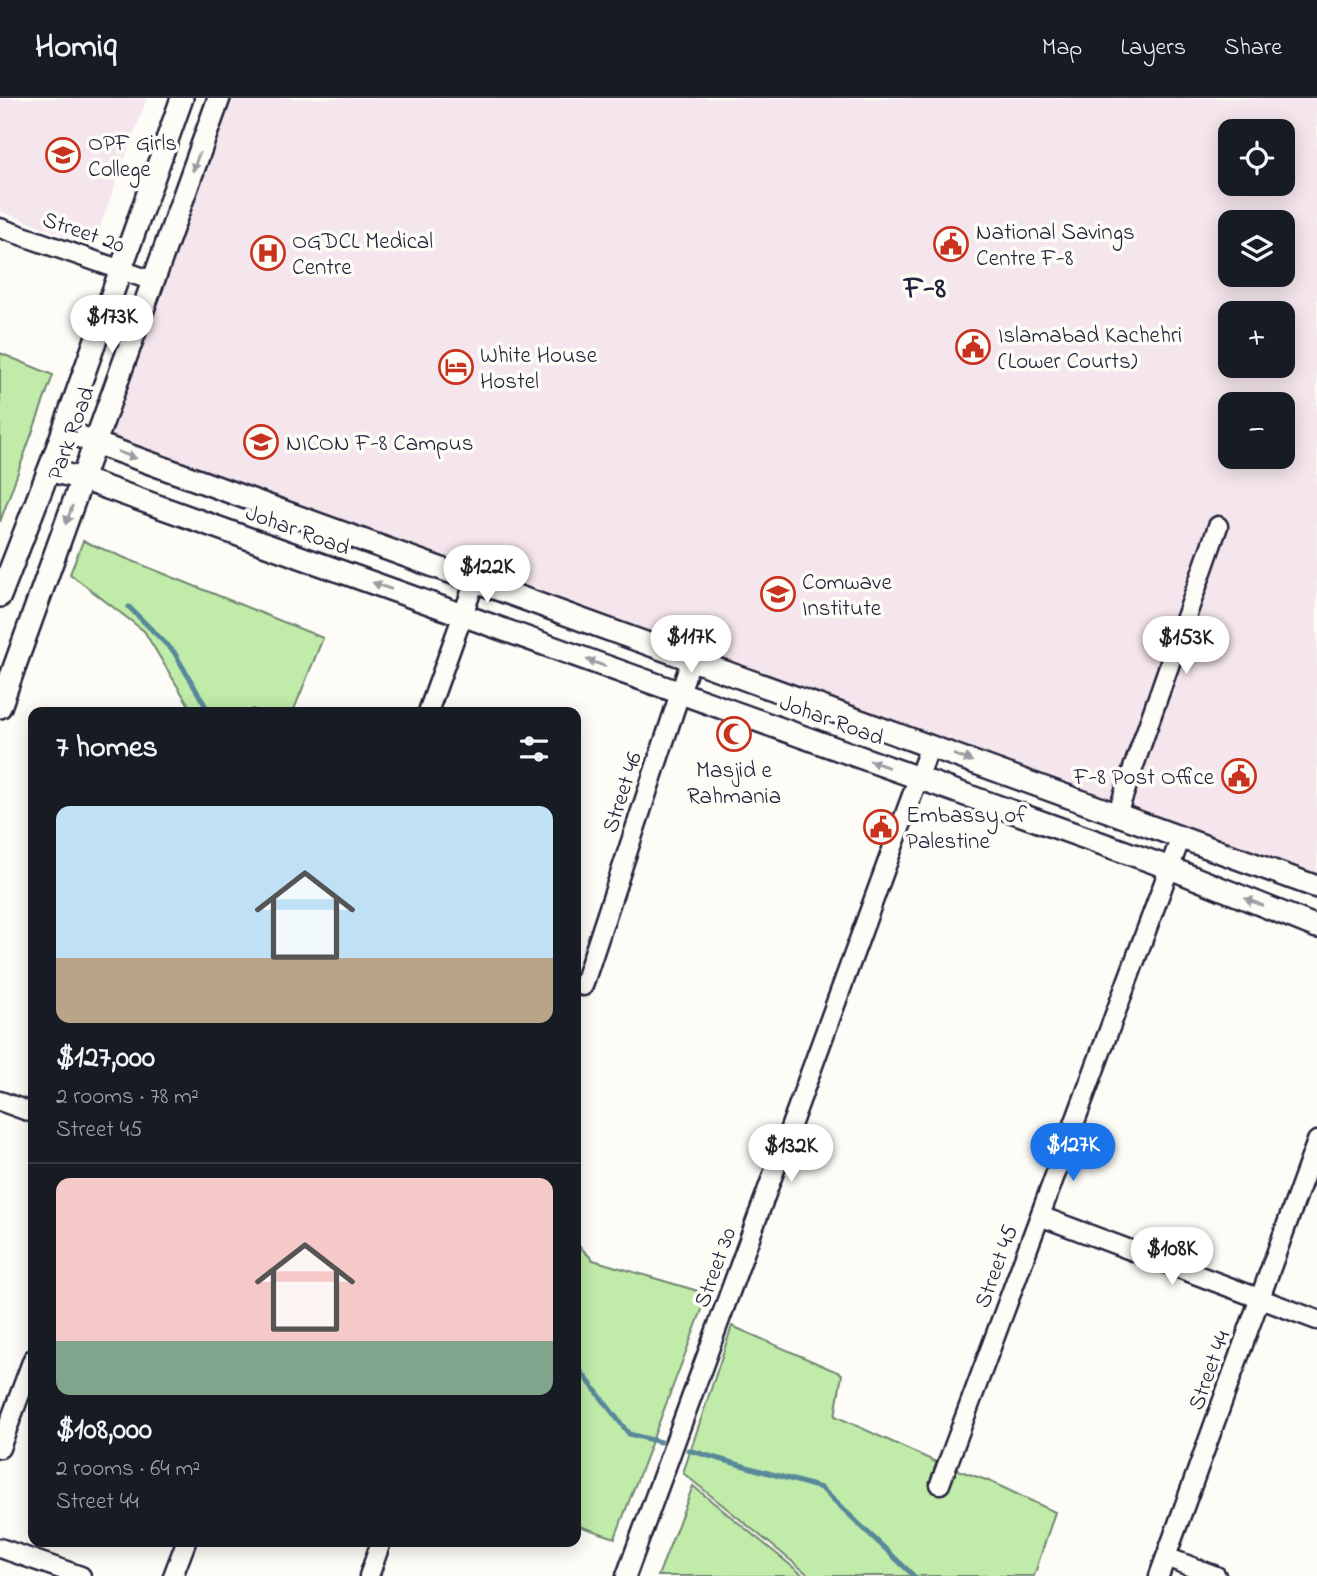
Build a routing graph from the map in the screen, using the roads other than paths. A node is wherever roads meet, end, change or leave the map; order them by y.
1 (182, 98) edge
2 (219, 98) edge
3 (0, 228) edge
4 (120, 270) junction
5 (153, 282) junction
6 (64, 430) junction
7 (95, 443) junction
8 (49, 470) junction
9 (82, 479) junction
10 (1218, 526) dead end
11 (475, 581) junction
12 (0, 596) edge
13 (463, 615) junction
14 (691, 660) junction
15 (679, 693) junction
16 (0, 707) edge
17 (430, 707) edge
18 (930, 746) junction
19 (919, 778) junction
20 (1117, 814) junction
21 (1181, 837) junction
22 (1170, 868) junction
23 (1317, 887) edge
24 (1317, 927) edge
25 (583, 986) dead end
26 (0, 1101) edge
27 (28, 1111) edge
28 (1317, 1141) edge
29 (1040, 1216) junction
30 (1259, 1300) junction
31 (1317, 1320) edge
32 (28, 1372) edge
33 (0, 1448) edge
34 (940, 1484) dead end
35 (184, 1547) edge
36 (379, 1547) edge
37 (0, 1548) edge
38 (1166, 1557) junction
39 (81, 1576) edge
40 (173, 1576) edge
41 (369, 1576) edge
42 (626, 1576) edge
43 (1159, 1576) edge
44 (1216, 1576) edge

1 - 4 street, Park Road
2 -> 5 street, Park Road
3 - 4 street, Street 20
4 - 5 street, Street 20
4 - 6 street, Park Road
5 - 7 street, Park Road
6 - 7 street, Johar Road
6 - 8 street, Park Road
7 - 9 street, Park Road
7 -> 11 street, Johar Road
8 - 9 street, Johar Road
8 - 12 street, Park Road
13 -> 9 street, Johar Road
9 -> 16 street, Park Road
10 - 20 street
11 - 13 street
11 - 14 street, Johar Road
15 -> 13 street, Johar Road
13 - 17 street
14 - 15 street, Street 46
14 - 18 street, Johar Road
19 -> 15 street, Johar Road
15 - 25 street, Street 46
18 - 19 street, Street 30
18 -> 20 street, Johar Road
19 - 22 street, Johar Road
19 - 42 street, Street 30
20 - 21 street, Johar Road
21 - 22 street, Street 45
21 - 23 street, Johar Road
24 -> 22 street, Johar Road
22 - 29 street, Street 45
26 - 27 street
28 - 30 street, Street 44
29 - 30 street
29 - 34 street, Street 45
30 - 31 street
30 - 38 street, Street 44
32 - 33 street
35 - 40 street
36 - 41 street
37 - 39 street
38 - 43 street, Street 44
38 - 44 street

